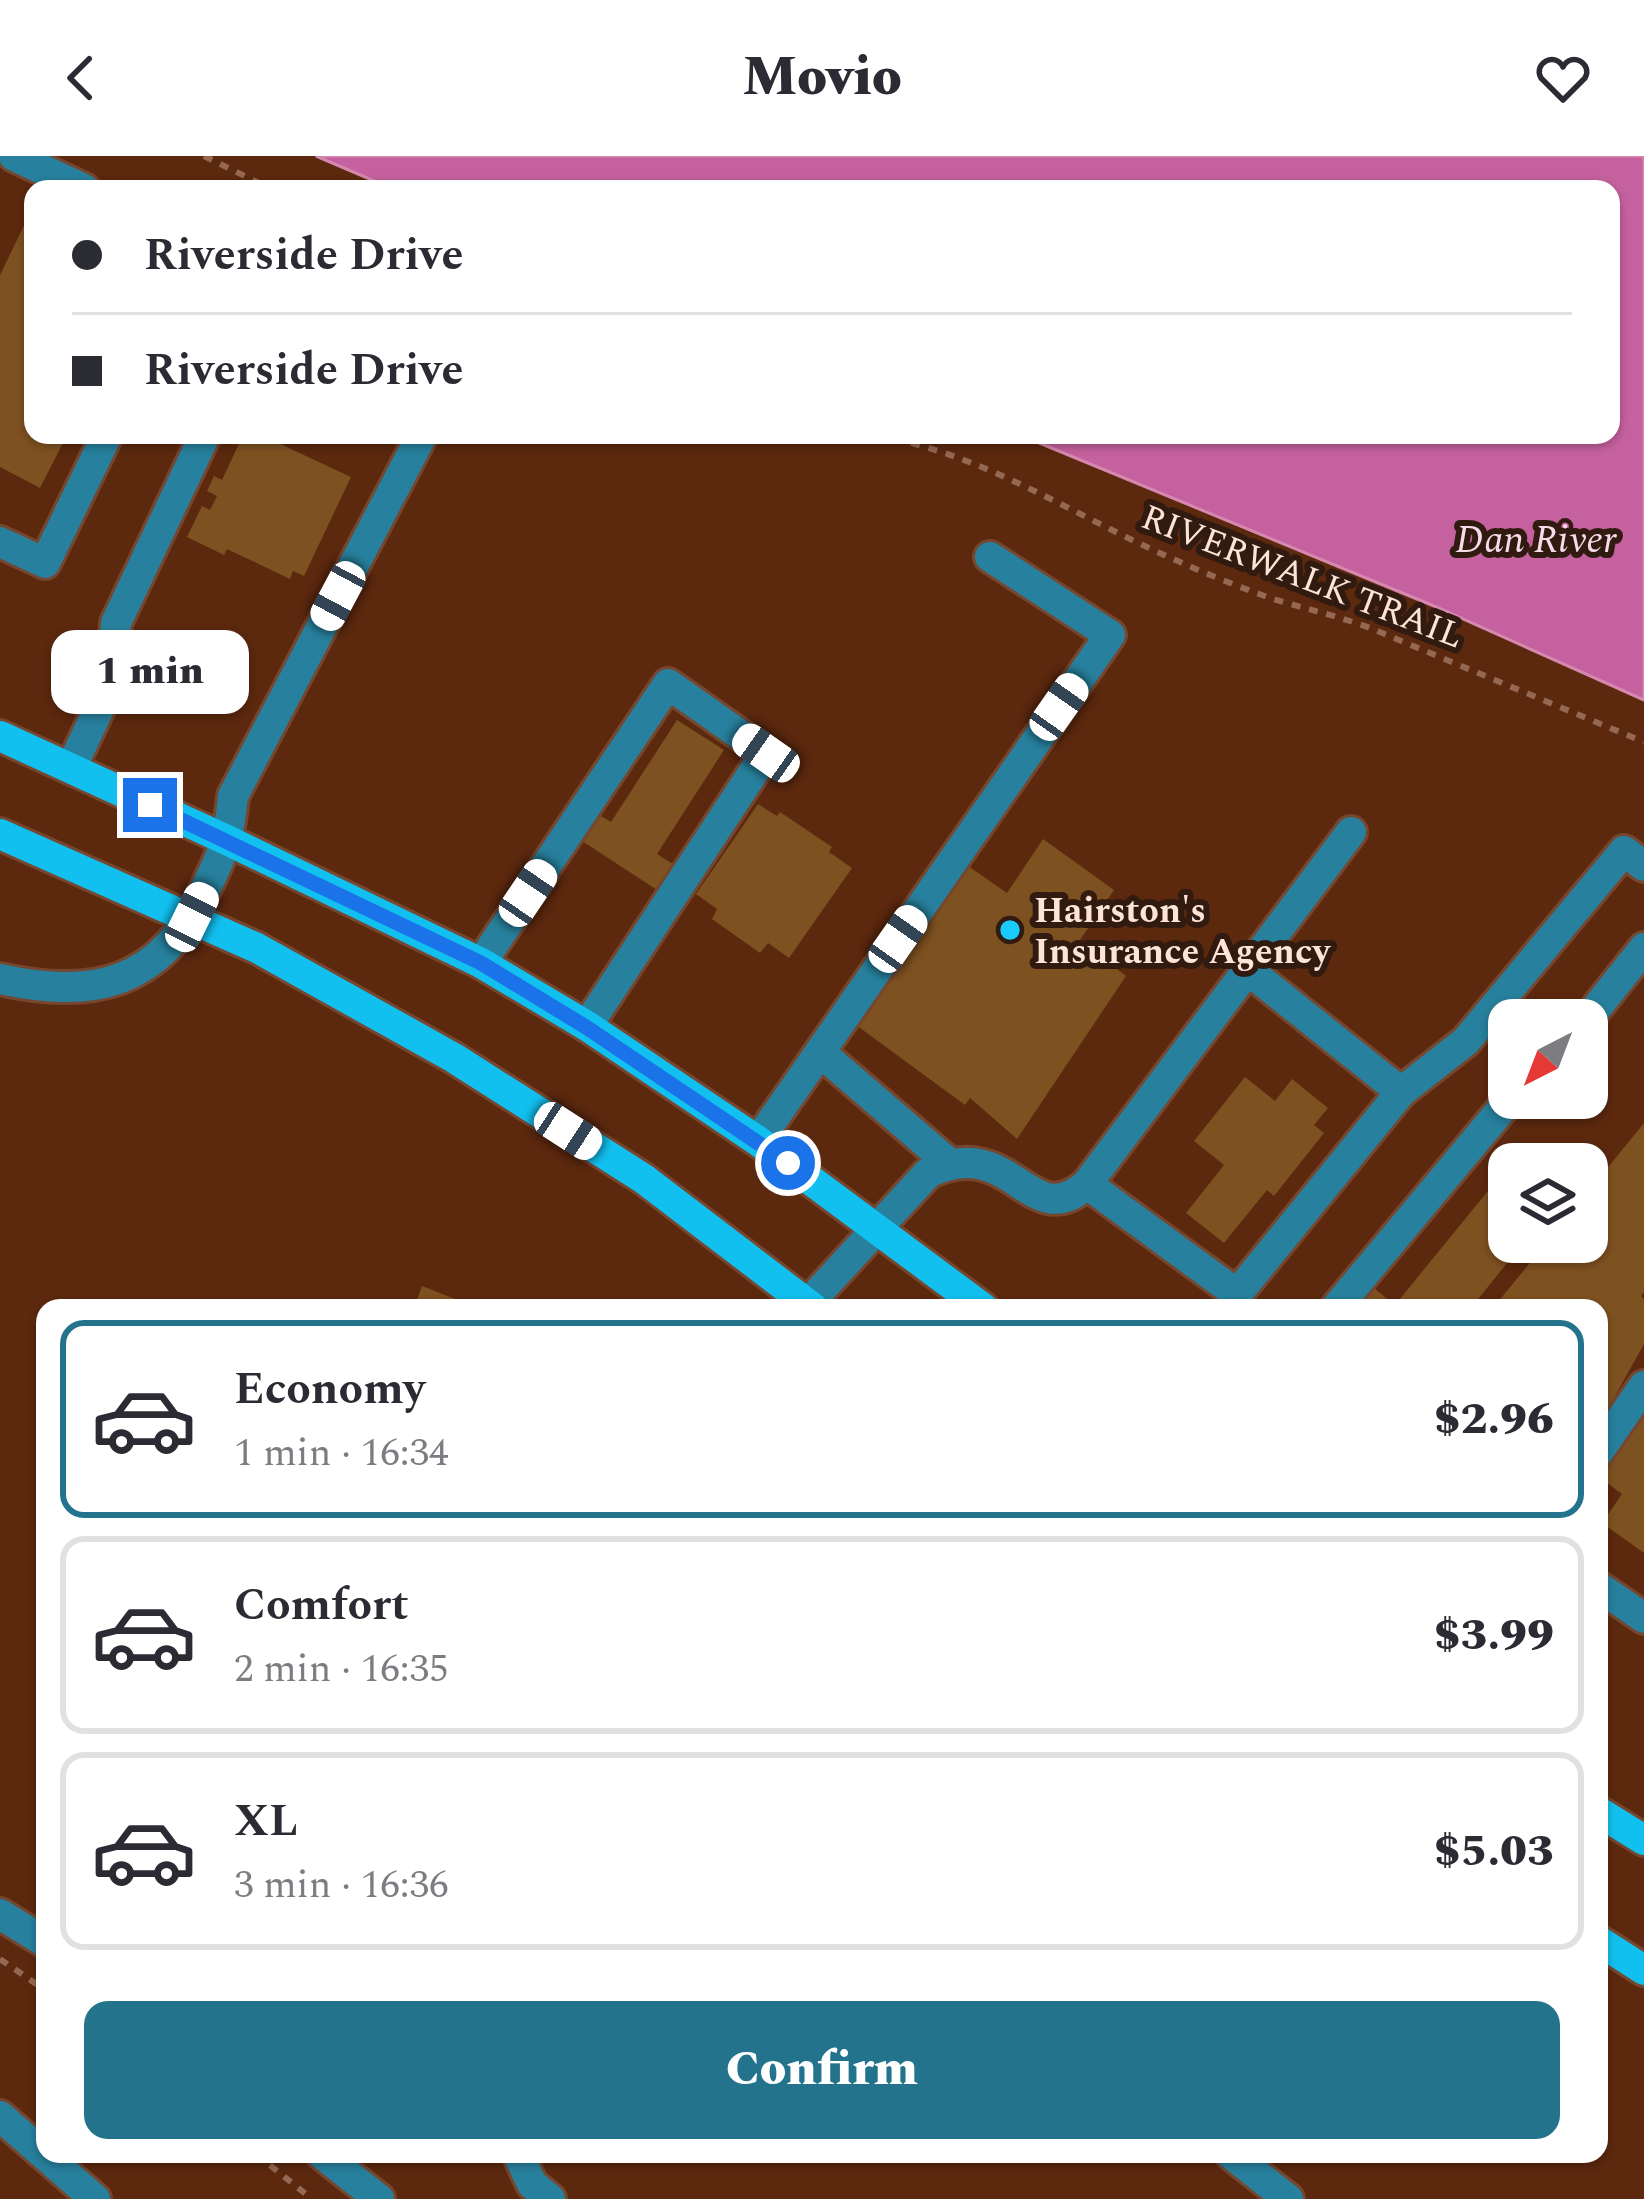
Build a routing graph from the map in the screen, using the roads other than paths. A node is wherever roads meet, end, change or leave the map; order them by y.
1 (14, 156) edge
2 (66, 180) edge
3 (103, 444) edge
4 (201, 444) edge
5 (417, 444) edge
6 (0, 542) edge
7 (990, 556) dead end
8 (0, 736) edge
9 (71, 768) junction
10 (1351, 832) dead end
11 (0, 834) edge
12 (229, 841) junction
13 (1644, 866) edge
14 (192, 917) junction
15 (1644, 948) edge
16 (481, 963) junction
17 (1248, 970) junction
18 (0, 979) edge
19 (1604, 999) edge
20 (586, 1027) junction
21 (820, 1052) junction
22 (1401, 1092) junction
23 (1493, 1119) edge
24 (758, 1142) junction
25 (949, 1163) junction
26 (1088, 1184) junction
27 (878, 1228) junction
28 (798, 1299) edge
29 (815, 1299) edge
30 (971, 1299) edge
31 (1232, 1299) edge
32 (1236, 1299) edge
33 (1343, 1299) edge
34 (1644, 1386) edge
35 (1608, 1438) edge
36 (1608, 1593) edge
37 (1644, 1618) edge
38 (1608, 1818) edge
39 (1644, 1840) edge
40 (0, 1914) edge
41 (36, 1936) edge
42 (1608, 1948) edge
43 (1644, 1970) edge
44 (0, 2116) edge
45 (36, 2147) edge
46 (54, 2163) edge
47 (333, 2163) edge
48 (522, 2163) edge
49 (1242, 2163) edge
50 (95, 2199) edge
51 (379, 2199) edge
52 (550, 2199) edge
53 (1288, 2199) edge

1 - 2 street
3 - 6 street
4 - 9 street
5 - 12 street
7 - 21 street
8 - 9 main road
9 - 12 main road
10 - 17 street
11 - 14 main road
12 - 14 street
12 - 16 main road
13 - 22 street
14 - 18 street
14 - 28 main road
15 - 19 street
16 - 20 main road
16 - 20 street
17 - 22 street
17 - 26 street
20 - 24 main road
21 - 24 street
21 - 25 street
22 - 32 street
23 - 33 street
24 - 27 main road
25 - 26 street
25 - 27 street
26 - 31 street
27 - 29 street
27 - 30 main road
34 - 35 street
36 - 37 street
38 - 39 main road
40 - 41 street
42 - 43 main road
44 - 45 street
46 - 50 street
47 - 51 street
48 - 52 street
49 - 53 street

